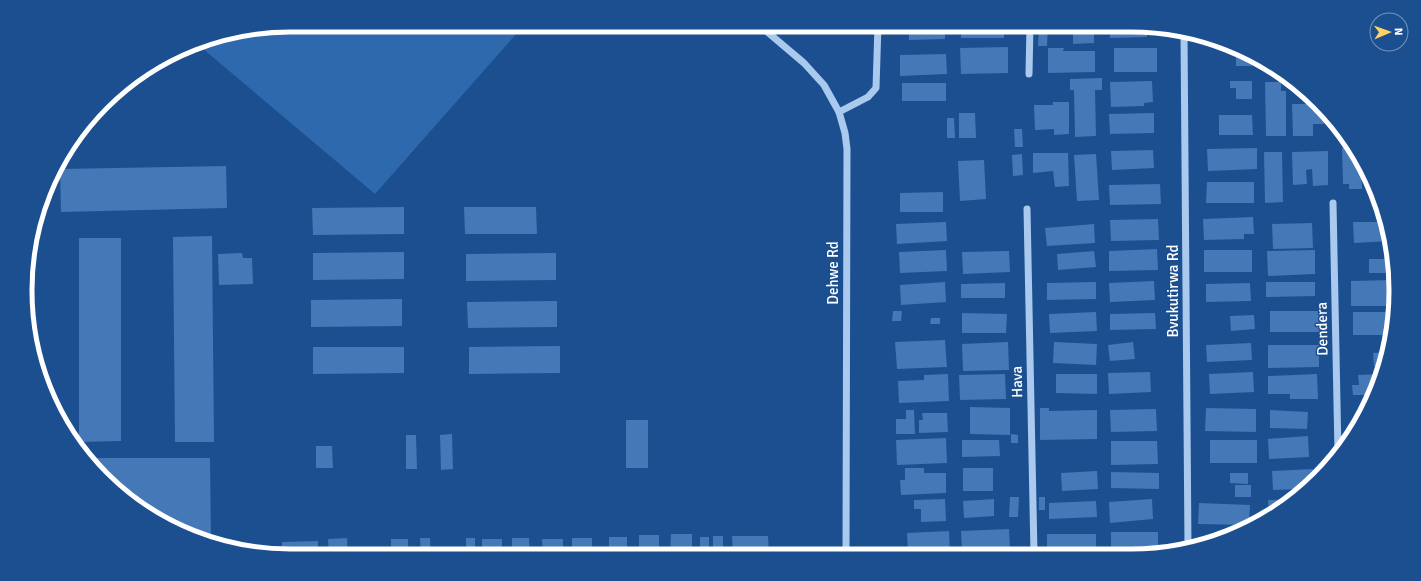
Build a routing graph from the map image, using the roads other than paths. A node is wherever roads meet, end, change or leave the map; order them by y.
1 (767, 32) edge
2 (878, 32) edge
3 (1030, 32) edge
4 (1184, 38) edge
5 (1029, 74) dead end
6 (839, 112) junction
7 (1333, 203) dead end
8 (1027, 209) dead end
9 (1338, 445) edge
10 (1188, 542) edge
11 (846, 549) edge
12 (1034, 549) edge

1 - 6 street, Dehwe Rd
2 - 6 street
3 - 5 street
4 - 10 street, Bvukutirwa Rd
6 - 11 street, Dehwe Rd
7 - 9 street, Dendera
8 - 12 street, Hava

